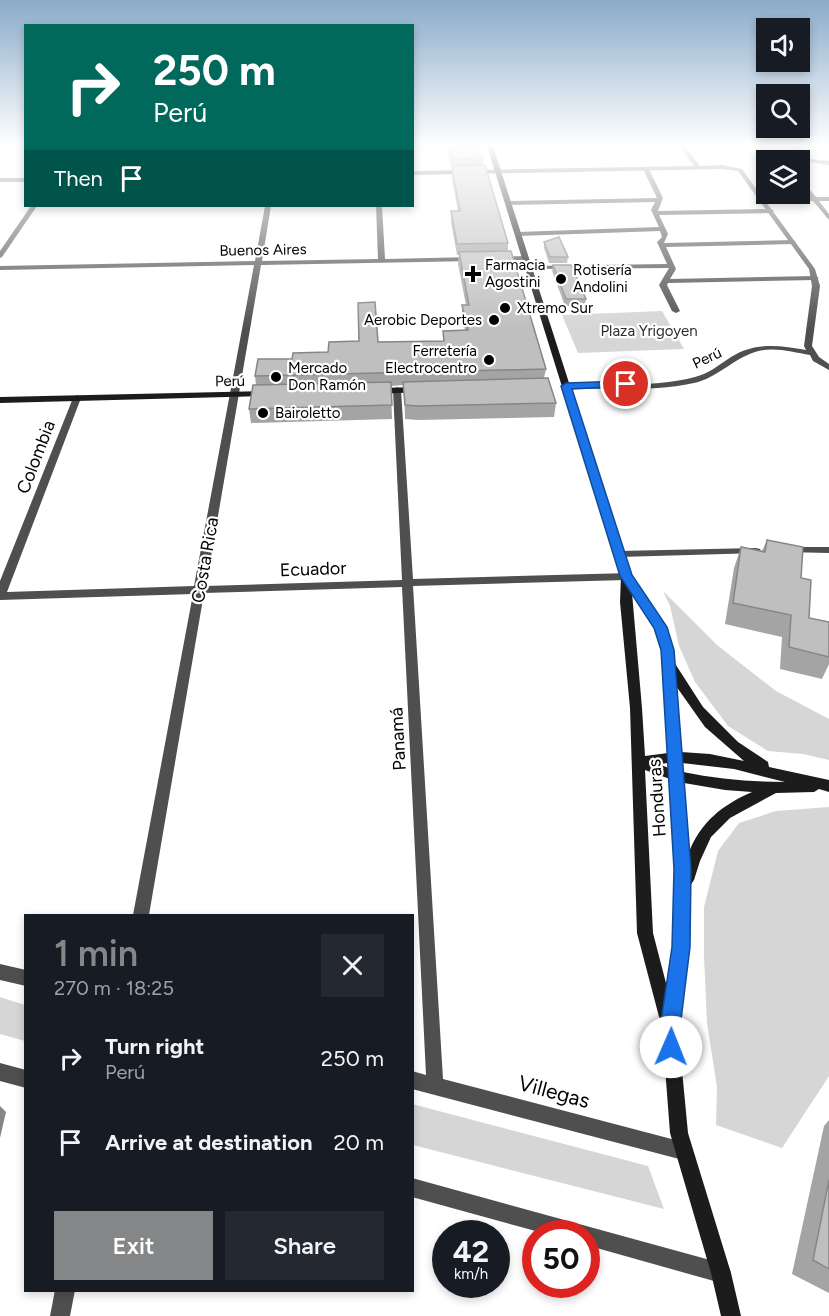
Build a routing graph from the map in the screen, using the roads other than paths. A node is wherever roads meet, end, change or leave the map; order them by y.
1 (33, 207) edge
2 (267, 207) edge
3 (379, 207) edge
4 (509, 207) edge
5 (655, 207) edge
6 (768, 207) edge
7 (771, 211) junction
8 (655, 213) junction
9 (663, 229) junction
10 (518, 234) junction
11 (793, 242) junction
12 (661, 245) junction
13 (0, 256) edge
14 (526, 258) junction
15 (481, 259) edge
16 (492, 259) edge
17 (382, 261) junction
18 (258, 263) junction
19 (672, 266) junction
20 (0, 268) edge
21 (529, 268) junction
22 (815, 278) junction
23 (664, 281) junction
24 (675, 311) dead end
25 (811, 353) junction
26 (829, 368) edge
27 (555, 386) dead end
28 (566, 386) junction
29 (431, 389) edge
30 (397, 390) junction
31 (362, 391) edge
32 (281, 393) edge
33 (234, 394) junction
34 (77, 398) junction
35 (0, 400) edge
36 (829, 550) edge
37 (619, 554) junction
38 (626, 576) junction
39 (407, 583) junction
40 (200, 590) junction
41 (0, 596) edge
42 (669, 663) junction
43 (675, 757) junction
44 (639, 762) junction
45 (771, 771) junction
46 (677, 776) junction
47 (827, 786) edge
48 (775, 789) junction
49 (683, 896) junction
50 (141, 914) edge
51 (0, 972) edge
52 (24, 978) edge
53 (670, 1028) junction
54 (0, 1072) edge
55 (24, 1078) edge
56 (414, 1081) edge
57 (435, 1086) junction
58 (683, 1151) junction
59 (414, 1188) edge
60 (531, 1220) edge
61 (600, 1239) edge
62 (721, 1273) junction
63 (65, 1292) edge
64 (60, 1316) edge
65 (731, 1316) edge

1 - 13 street
2 - 18 street, Costa Rica
3 - 17 street
4 - 10 main road, Honduras
5 - 8 street
6 - 7 street
7 - 8 street
7 - 11 street
8 - 9 street
9 - 10 street
9 - 12 street
10 - 14 main road, Honduras
11 - 12 street
11 - 22 street
12 - 19 street
14 - 16 street
14 - 21 main road, Honduras
15 - 17 street, Buenos Aires
17 - 18 street, Buenos Aires
18 - 20 street, Buenos Aires
18 - 33 street, Costa Rica
19 - 21 street
19 - 23 street
21 - 28 main road, Honduras
22 - 23 street
22 - 25 street
23 - 24 street
25 - 26 street
25 - 28 street, Perú
27 - 28 main road, Perú
28 - 37 main road, Honduras
29 - 30 main road
30 - 31 main road
30 - 39 street, Panamá
32 - 33 main road, Perú
33 - 34 main road, Perú
33 - 40 street, Costa Rica
34 - 35 main road, Perú
34 - 41 street, Colombia
36 - 37 street
37 - 38 main road, Honduras
38 - 39 street, Ecuador
38 - 42 main road, Honduras
38 - 44 main road, Honduras
39 - 40 street, Ecuador
39 - 57 street, Panamá
40 - 41 street, Ecuador
40 - 50 street, Costa Rica
42 - 43 main road, Honduras
42 - 45 main road
43 - 44 main road
43 - 45 main road
43 - 46 main road, Honduras
44 - 46 main road
44 - 53 main road, Honduras
45 - 47 main road
46 - 48 main road
46 - 49 main road, Honduras
47 - 48 main road
48 - 49 main road
49 - 53 main road, Honduras
51 - 52 street
53 - 58 main road, Honduras
54 - 55 street
56 - 57 street, Villegas
57 - 58 street, Villegas
58 - 62 main road, Honduras
59 - 60 street
61 - 62 street
62 - 65 main road, Honduras
63 - 64 street

